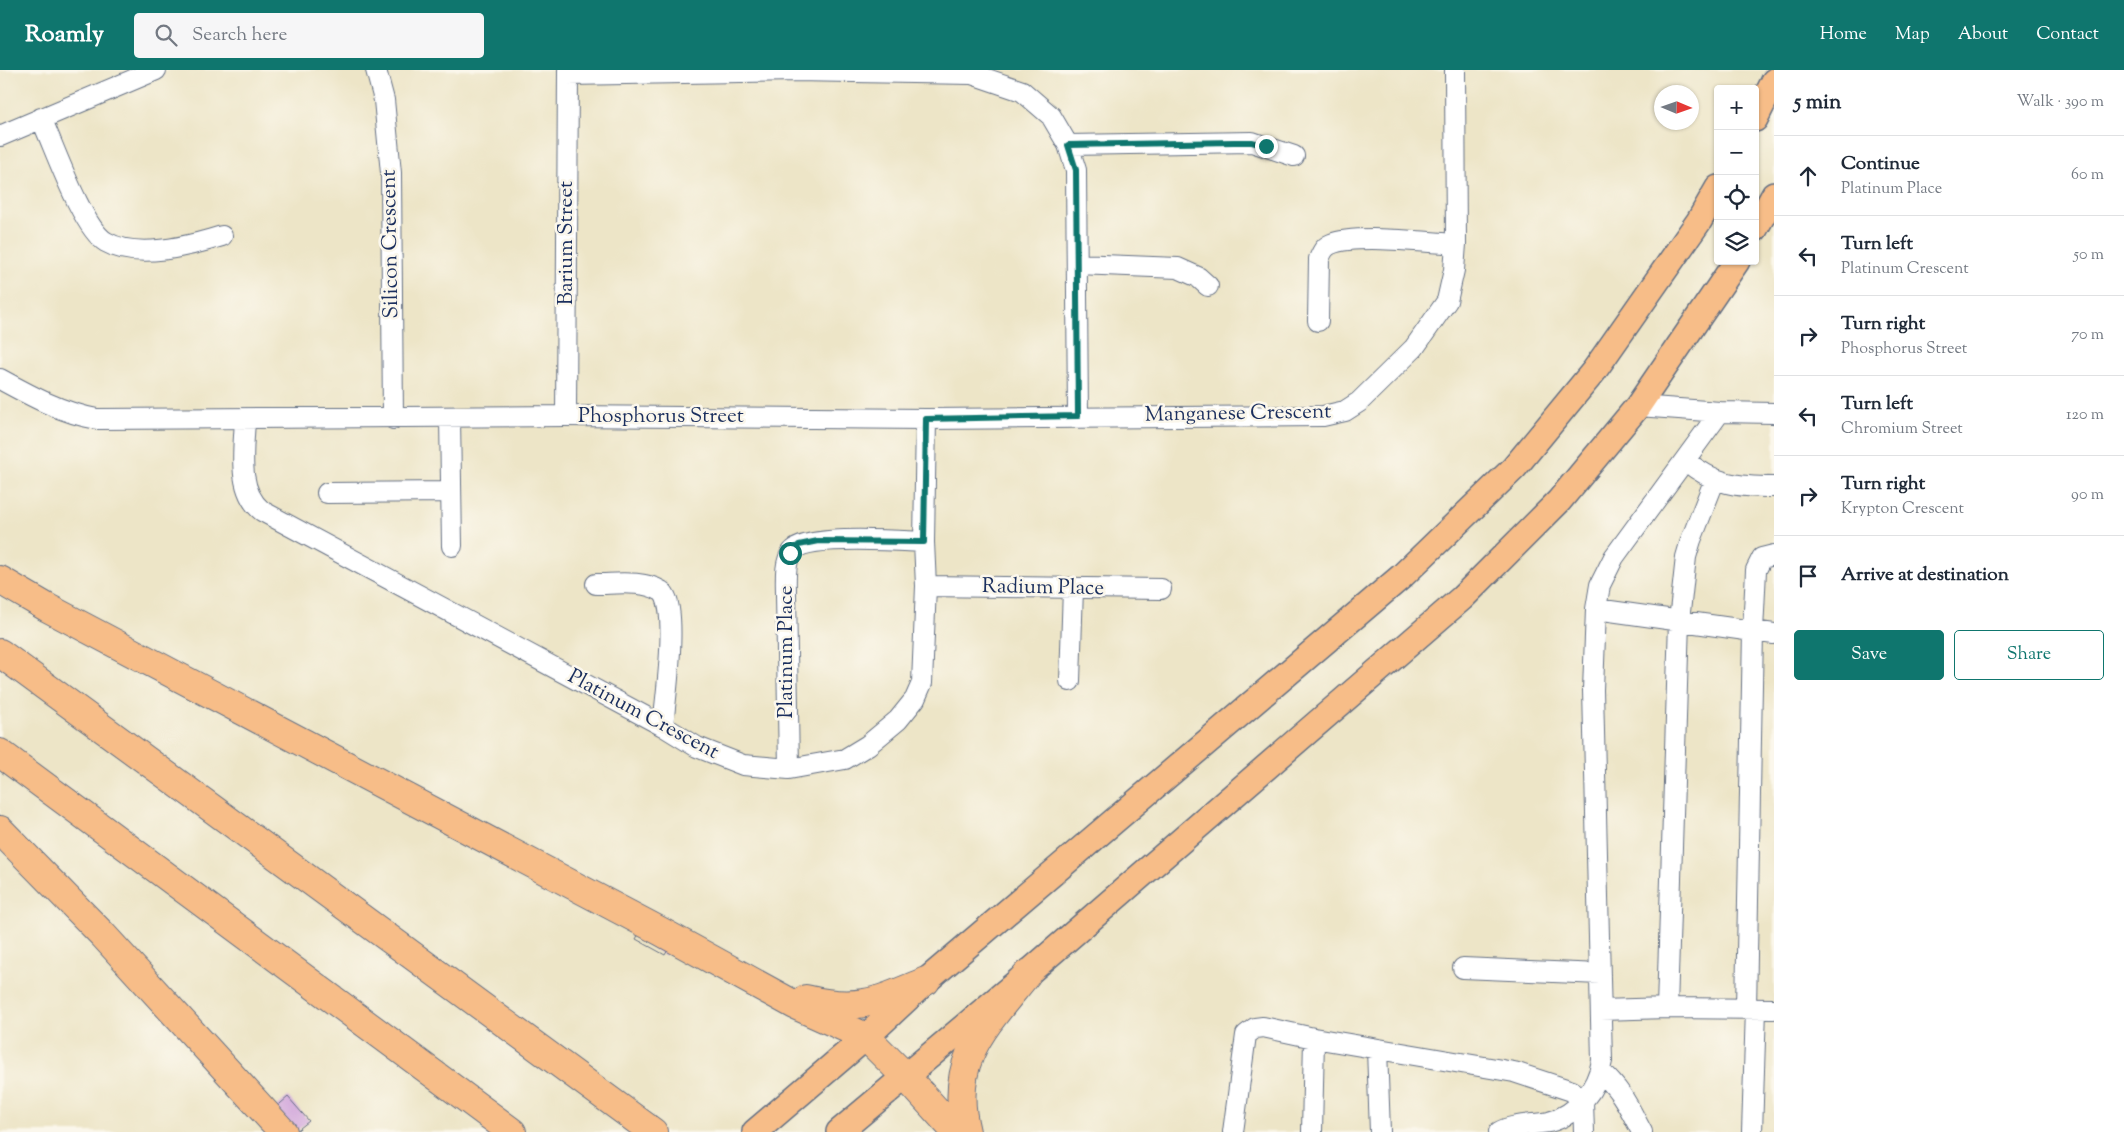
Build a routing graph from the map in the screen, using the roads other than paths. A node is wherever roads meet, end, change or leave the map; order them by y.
1 (156, 70) edge
2 (376, 70) edge
3 (795, 70) edge
4 (1455, 70) edge
5 (568, 72) edge
6 (1774, 82) edge
7 (1759, 111) edge
8 (41, 118) junction
9 (0, 136) edge
10 (1068, 145) junction
11 (1294, 156) dead end
12 (1714, 195) edge
13 (1774, 195) edge
14 (1759, 222) edge
15 (222, 236) dead end
16 (1456, 244) junction
17 (1077, 264) junction
18 (1734, 265) edge
19 (1208, 286) dead end
20 (1318, 321) dead end
21 (0, 379) edge
22 (1638, 406) junction
23 (1720, 412) junction
24 (1774, 413) edge
25 (566, 416) junction
26 (1078, 416) junction
27 (245, 418) junction
28 (393, 418) junction
29 (450, 418) junction
30 (926, 419) junction
31 (1686, 460) junction
32 (1716, 479) junction
33 (1774, 487) edge
34 (451, 492) junction
35 (327, 493) dead end
36 (924, 542) junction
37 (452, 546) dead end
38 (1774, 555) edge
39 (0, 580) edge
40 (596, 584) dead end
41 (926, 586) junction
42 (1073, 588) junction
43 (1160, 589) dead end
44 (1596, 609) junction
45 (1679, 621) junction
46 (1753, 631) junction
47 (1774, 634) edge
48 (0, 653) edge
49 (1070, 681) dead end
50 (663, 726) junction
51 (0, 753) edge
52 (788, 769) junction
53 (0, 830) edge
54 (1463, 968) dead end
55 (1027, 974) junction
56 (1600, 974) junction
57 (926, 981) junction
58 (765, 989) junction
59 (1667, 1008) junction
60 (1758, 1009) edge
61 (1601, 1010) junction
62 (866, 1037) junction
63 (1314, 1038) junction
64 (1377, 1049) junction
65 (1600, 1071) junction
66 (906, 1077) junction
67 (1583, 1102) junction
68 (1535, 1128) edge
69 (283, 1132) edge
70 (512, 1132) edge
71 (653, 1132) edge
72 (755, 1132) edge
73 (839, 1132) edge
74 (956, 1132) edge
75 (966, 1132) edge
76 (1233, 1132) edge
77 (1312, 1132) edge
78 (1380, 1132) edge
79 (1499, 1132) edge
80 (1584, 1132) edge
81 (1642, 1132) edge
82 (1752, 1132) edge

1 - 8 street
2 - 28 street, Silicon Crescent
3 - 5 street
3 - 10 street
4 - 16 street, Manganese Crescent
5 - 25 street, Barium Street
6 - 7 main road
8 - 9 street
8 - 15 street
10 - 11 street
10 - 17 street
12 - 57 main road
13 - 14 main road
16 - 20 street
16 - 26 street, Manganese Crescent
17 - 19 street
17 - 26 street
18 - 22 main road
21 - 27 street
22 - 23 street
22 - 55 main road
23 - 24 street
23 - 31 street
25 - 29 street, Phosphorus Street
25 - 30 street, Phosphorus Street
26 - 30 street, Phosphorus Street
27 - 28 street, Phosphorus Street
27 - 50 street, Platinum Crescent
28 - 29 street, Phosphorus Street
29 - 34 street
30 - 36 street, Platinum Crescent
31 - 32 street
31 - 44 street
32 - 33 street
32 - 45 street
34 - 35 street
34 - 37 street
36 - 41 street, Platinum Crescent
36 - 52 street, Platinum Place
38 - 46 street
39 - 58 highway
40 - 50 street
41 - 42 street, Radium Place
41 - 52 street, Platinum Crescent
42 - 43 street, Radium Place
42 - 49 street
44 - 45 street
44 - 56 street
45 - 46 street
45 - 59 street
46 - 47 street
46 - 60 street
48 - 71 highway
50 - 52 street, Platinum Crescent
51 - 70 highway
53 - 69 highway
54 - 56 street
55 - 66 main road
55 - 75 highway
56 - 61 street
57 - 58 highway
57 - 62 main road
58 - 62 highway
59 - 60 street
59 - 61 street
60 - 82 street
61 - 65 street
62 - 66 highway
62 - 72 main road
63 - 64 street
63 - 76 street
63 - 77 street
64 - 67 street
64 - 78 street
65 - 67 street
65 - 81 street
66 - 73 main road
66 - 74 highway
67 - 68 street
67 - 80 street
68 - 79 street

